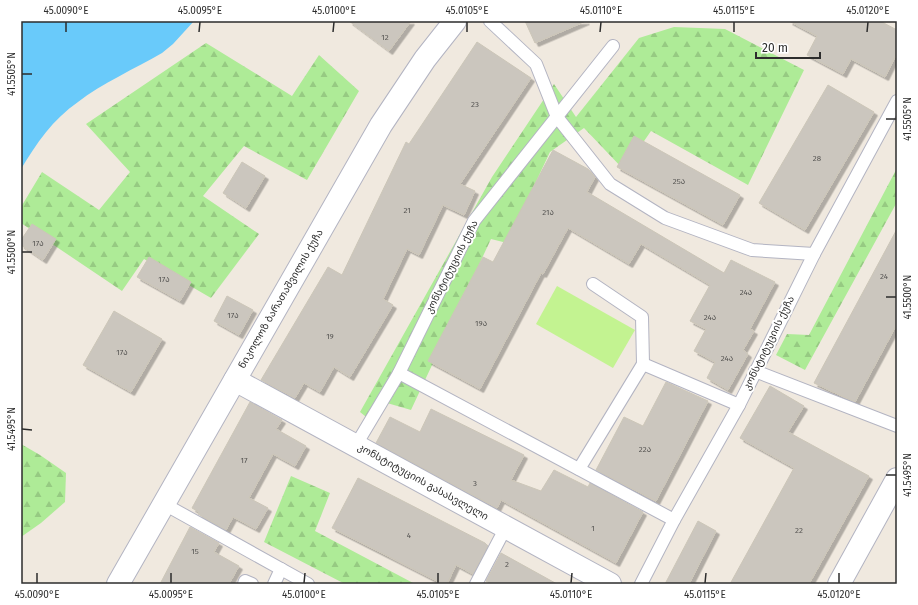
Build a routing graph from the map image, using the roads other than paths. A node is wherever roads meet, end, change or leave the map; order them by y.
1 (455, 21) edge
2 (490, 21) edge
3 (613, 46) dead end
4 (897, 101) edge
5 (557, 117) junction
6 (814, 254) junction
7 (593, 284) dead end
8 (643, 364) junction
9 (755, 371) junction
10 (399, 373) junction
11 (235, 380) junction
12 (739, 405) junction
13 (897, 426) edge
14 (356, 445) junction
15 (579, 469) junction
16 (897, 479) edge
17 (164, 504) junction
18 (674, 520) junction
19 (506, 527) junction
20 (281, 569) junction
21 (118, 584) edge
22 (244, 584) edge
23 (252, 584) edge
24 (274, 584) edge
25 (308, 584) edge
26 (476, 584) edge
27 (610, 584) edge
28 (641, 584) edge
29 (839, 584) edge

1 - 11 street, ნიკოლოზ ბარათაშვილის ქუჩა
2 - 5 lane
3 - 5 lane, კონსტიტუციის ქუჩა
4 - 6 lane, კონსტიტუციის ქუჩა
5 - 6 lane
5 - 10 lane, კონსტიტუციის ქუჩა
6 - 9 lane, კონსტიტუციის ქუჩა
7 - 8 lane
8 - 12 lane
8 - 15 lane
9 - 12 lane, კონსტიტუციის ქუჩა
9 - 13 lane
10 - 14 lane, კონსტიტუციის ქუჩა
10 - 15 lane
11 - 14 street, კონსტიტუციის გასასვლელი
11 - 17 street, ნიკოლოზ ბარათაშვილის ქუჩა
12 - 18 lane, კონსტიტუციის ქუჩა
14 - 19 street, კონსტიტუციის გასასვლელი
15 - 18 lane
16 - 29 street
17 - 20 lane
17 - 21 street, ნიკოლოზ ბარათაშვილის ქუჩა
18 - 28 lane, კონსტიტუციის ქუჩა
19 - 26 lane
19 - 27 street, კონსტიტუციის გასასვლელი
20 - 24 lane
20 - 25 lane
22 - 23 lane

